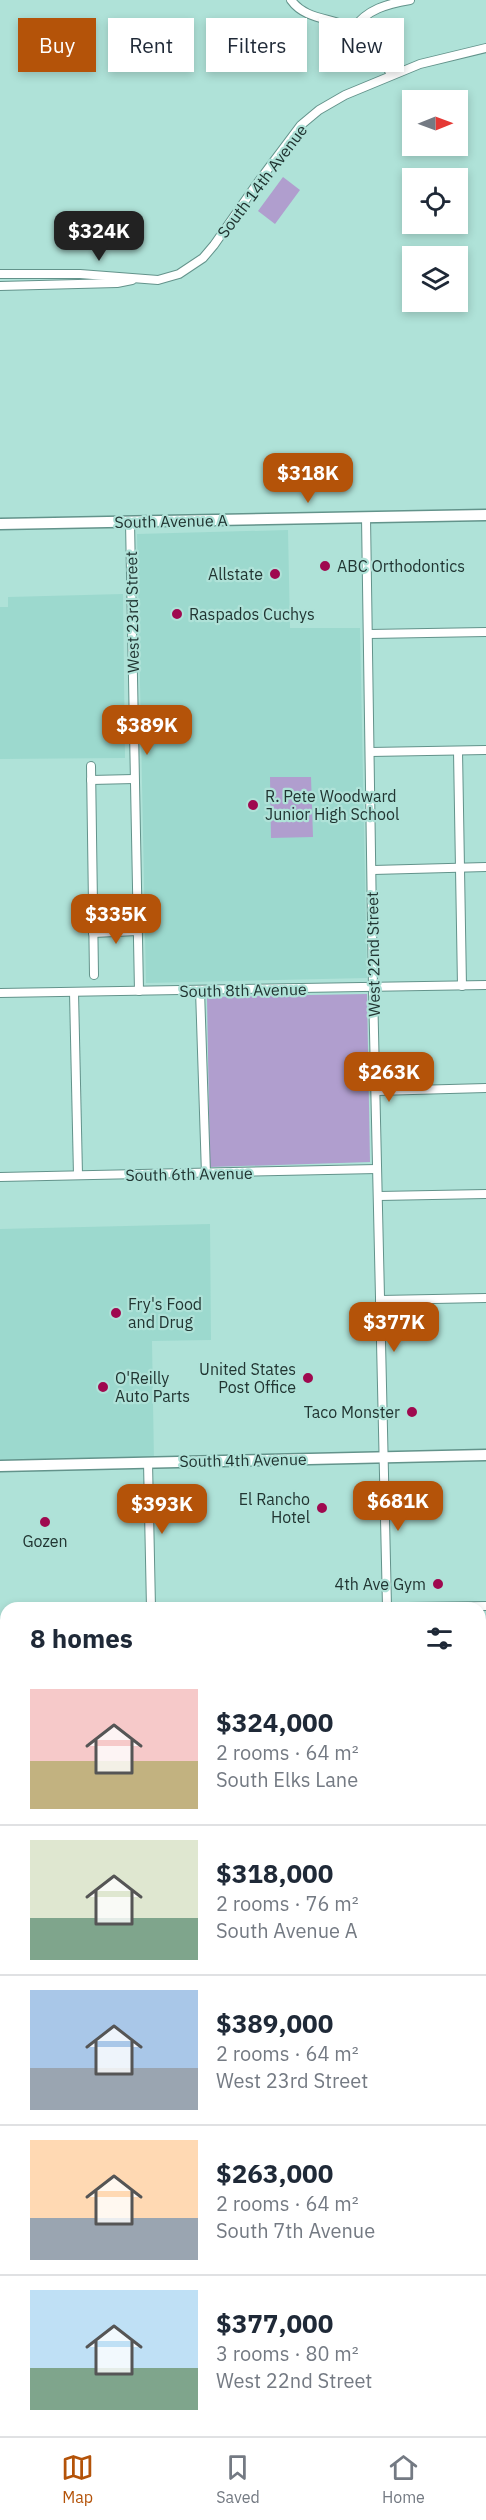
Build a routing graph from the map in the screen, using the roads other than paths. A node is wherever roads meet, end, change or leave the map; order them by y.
1 (291, 0) edge
2 (410, 0) edge
3 (319, 18) edge
4 (363, 18) edge
5 (486, 48) edge
6 (389, 72) edge
7 (391, 75) junction
8 (0, 274) edge
9 (134, 279) junction
10 (0, 286) edge
11 (486, 515) edge
12 (366, 517) junction
13 (130, 522) junction
14 (0, 524) edge
15 (486, 632) edge
16 (369, 634) junction
17 (486, 750) edge
18 (458, 751) junction
19 (370, 752) junction
20 (91, 766) dead end
21 (134, 779) junction
22 (92, 780) junction
23 (461, 867) junction
24 (486, 867) edge
25 (373, 870) junction
26 (137, 931) junction
27 (93, 933) junction
28 (94, 975) dead end
29 (486, 985) edge
30 (462, 986) junction
31 (373, 988) junction
32 (200, 990) junction
33 (139, 991) junction
34 (74, 992) junction
35 (0, 993) edge
36 (486, 1088) edge
37 (376, 1092) junction
38 (377, 1169) junction
39 (78, 1174) junction
40 (206, 1174) junction
41 (0, 1177) edge
42 (486, 1194) edge
43 (379, 1196) junction
44 (486, 1298) edge
45 (380, 1300) junction
46 (486, 1455) edge
47 (384, 1457) junction
48 (148, 1462) junction
49 (0, 1466) edge
50 (151, 1602) edge
51 (387, 1602) edge

1 - 3 street
2 - 4 street
5 - 7 street, South 14th Avenue
6 - 7 street
7 - 9 street, South 14th Avenue
8 - 9 street
9 - 10 street
11 - 12 main road, South Avenue A
12 - 13 main road, South Avenue A
12 - 16 street, West 22nd Street
13 - 14 main road, South Avenue A
13 - 21 street, West 23rd Street
15 - 16 street
16 - 19 street, West 22nd Street
17 - 18 street
18 - 19 street
18 - 23 street
19 - 25 street, West 22nd Street
20 - 22 street
21 - 22 street
21 - 26 street, West 23rd Street
22 - 27 street
23 - 24 street
23 - 25 street
23 - 30 street
25 - 31 street, West 22nd Street
26 - 27 street
26 - 33 street, West 23rd Street
27 - 28 street
29 - 30 street, South 8th Avenue
30 - 31 street, South 8th Avenue
31 - 32 street, South 8th Avenue
31 - 37 street, West 22nd Street
32 - 33 street, South 8th Avenue
32 - 40 street
33 - 34 street, South 8th Avenue
34 - 35 street, South 8th Avenue
34 - 39 street
36 - 37 street
37 - 38 street, West 22nd Street
38 - 40 street, South 6th Avenue
38 - 43 street, West 22nd Street
39 - 40 street, South 6th Avenue
39 - 41 street, South 6th Avenue
42 - 43 street
43 - 45 street, West 22nd Street
44 - 45 street
45 - 47 street, West 22nd Street
46 - 47 main road, South 4th Avenue
47 - 48 main road, South 4th Avenue
47 - 51 street, West 22nd Street
48 - 49 main road, South 4th Avenue
48 - 50 street

